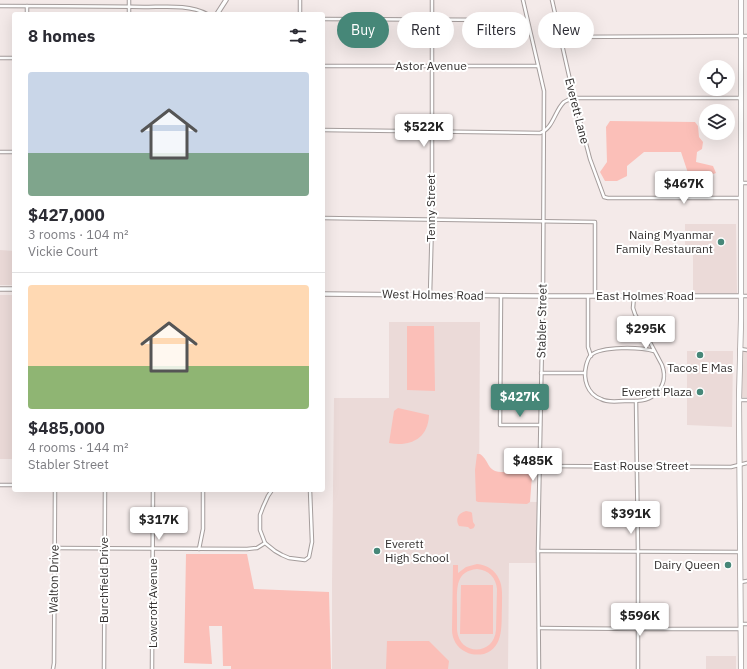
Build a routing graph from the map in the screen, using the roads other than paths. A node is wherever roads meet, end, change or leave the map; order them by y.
1 (129, 0) edge
2 (226, 0) edge
3 (300, 0) edge
4 (432, 0) edge
5 (523, 0) edge
6 (552, 0) edge
7 (742, 0) edge
8 (0, 6) edge
9 (27, 6) junction
10 (129, 6) junction
11 (27, 12) edge
12 (128, 12) edge
13 (204, 12) edge
14 (218, 12) edge
15 (300, 12) edge
16 (432, 12) edge
17 (525, 12) edge
18 (555, 12) edge
19 (325, 19) edge
20 (397, 19) edge
21 (530, 33) edge
22 (744, 36) edge
23 (594, 37) edge
24 (432, 48) edge
25 (563, 48) edge
26 (0, 58) edge
27 (12, 58) edge
28 (325, 66) edge
29 (432, 66) junction
30 (538, 66) junction
31 (741, 76) junction
32 (747, 76) edge
33 (574, 98) junction
34 (741, 98) junction
35 (325, 130) edge
36 (432, 132) junction
37 (543, 132) junction
38 (0, 152) edge
39 (12, 152) edge
40 (741, 177) junction
41 (747, 177) edge
42 (741, 183) junction
43 (747, 183) edge
44 (741, 198) junction
45 (325, 218) edge
46 (432, 220) junction
47 (543, 221) junction
48 (0, 289) edge
49 (12, 289) edge
50 (325, 294) edge
51 (430, 295) junction
52 (501, 296) junction
53 (542, 296) junction
54 (588, 296) junction
55 (595, 296) junction
56 (634, 296) junction
57 (741, 296) junction
58 (747, 296) edge
59 (740, 349) junction
60 (747, 350) edge
61 (654, 351) junction
62 (591, 356) junction
63 (541, 374) junction
64 (584, 374) junction
65 (739, 400) junction
66 (747, 400) edge
67 (636, 401) junction
68 (540, 425) junction
69 (747, 463) edge
70 (740, 464) junction
71 (540, 466) junction
72 (636, 466) junction
73 (0, 485) edge
74 (12, 485) edge
75 (56, 492) edge
76 (105, 492) edge
77 (153, 492) edge
78 (203, 492) edge
79 (271, 492) edge
80 (310, 492) edge
81 (265, 543) junction
82 (55, 548) junction
83 (105, 549) junction
84 (153, 549) junction
85 (199, 549) junction
86 (538, 551) junction
87 (638, 551) junction
88 (740, 552) junction
89 (740, 582) junction
90 (747, 582) edge
91 (747, 624) edge
92 (741, 627) junction
93 (539, 628) junction
94 (638, 629) junction
95 (747, 666) edge
96 (741, 668) edge
97 (53, 669) edge
98 (104, 669) edge
99 (152, 669) edge
100 (539, 669) edge
101 (638, 669) edge

1 - 10 street
2 - 14 street
3 - 15 street
4 - 16 street, Tenny Street
5 - 17 street, Stabler Street
6 - 18 street, Everett Lane
7 - 22 main road
8 - 9 street
9 - 10 street
9 - 11 street
10 - 12 street
10 - 13 street
19 - 20 street
21 - 30 street, Stabler Street
22 - 23 street
22 - 31 main road
24 - 29 street, Tenny Street
25 - 33 street, Everett Lane
26 - 27 street
28 - 29 street, Astor Avenue
29 - 30 street, Astor Avenue
29 - 36 street, Tenny Street
30 - 37 street, Stabler Street
31 - 32 street
31 - 34 main road
33 - 34 street
33 - 37 street
33 - 44 street, Everett Lane
34 - 40 main road
35 - 36 street
36 - 37 street
36 - 46 street, Tenny Street
37 - 47 street, Stabler Street
38 - 39 street
40 - 41 street
40 - 42 main road
42 - 43 street
42 - 44 main road
44 - 57 main road
45 - 46 street
46 - 47 street
46 - 51 street, Tenny Street
47 - 53 street, Stabler Street
47 - 55 street
48 - 49 street
50 - 51 street, West Holmes Road
51 - 52 street, West Holmes Road
52 - 53 street, West Holmes Road
52 - 68 street
53 - 54 street, East Holmes Road
53 - 63 street, Stabler Street
54 - 55 street, East Holmes Road
54 - 62 street
55 - 56 street, East Holmes Road
56 - 57 street, East Holmes Road
56 - 61 street
57 - 58 street, East Holmes Road
57 - 59 main road
59 - 60 street
59 - 65 main road
61 - 62 street
61 - 67 street
62 - 64 street
63 - 64 street
63 - 68 street, Stabler Street
64 - 67 street
65 - 66 street
65 - 70 main road
67 - 72 street
68 - 71 street, Stabler Street
69 - 70 street, East Rouse Street
70 - 72 street, East Rouse Street
70 - 88 main road
71 - 72 street, East Rouse Street
71 - 86 street, Stabler Street
72 - 87 street
73 - 74 street
75 - 82 street, Walton Drive
76 - 83 street, Burchfield Drive
77 - 84 street, Lowcroft Avenue
78 - 85 street
79 - 81 street
80 - 81 street
81 - 85 street
82 - 83 street
82 - 97 street, Walton Drive
83 - 84 street
83 - 98 street, Burchfield Drive
84 - 85 street
84 - 99 street, Lowcroft Avenue
86 - 87 street
86 - 93 street, Stabler Street
87 - 88 street
87 - 94 street
88 - 89 main road
89 - 90 street
89 - 92 main road
91 - 92 street
92 - 94 street
92 - 96 main road
93 - 94 street
93 - 100 street, Stabler Street
94 - 101 street
95 - 96 street

